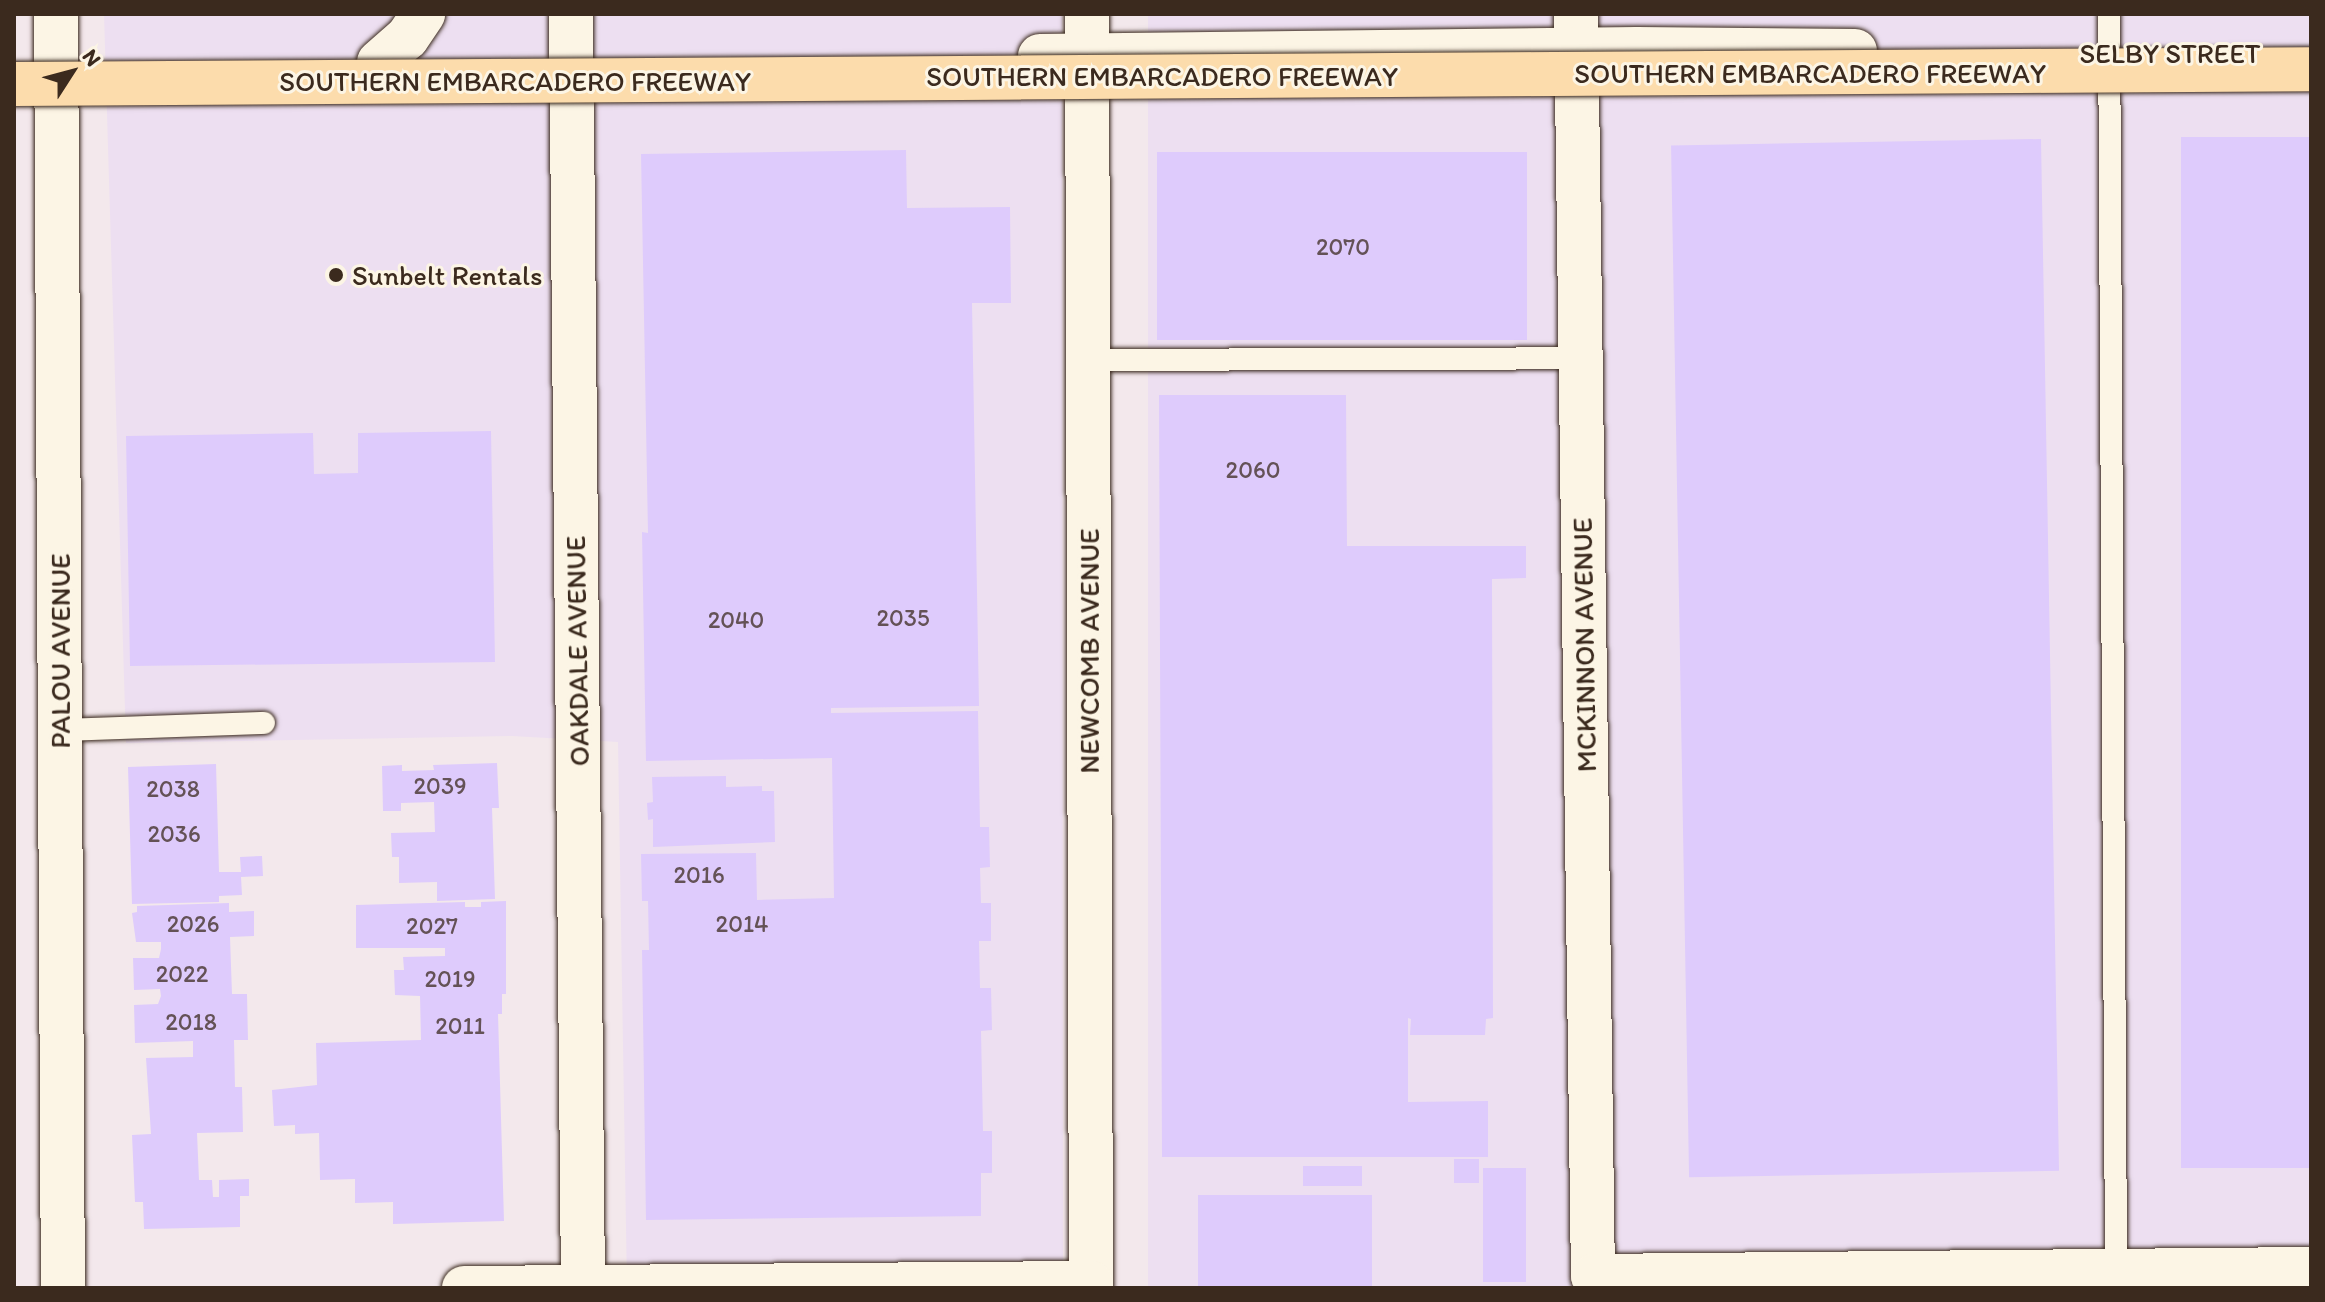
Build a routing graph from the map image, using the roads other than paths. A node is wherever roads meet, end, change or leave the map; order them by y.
1 (56, 14) edge
2 (423, 14) edge
3 (571, 14) edge
4 (1576, 32) edge
5 (1087, 34) edge
6 (2109, 34) edge
7 (2311, 50) edge
8 (573, 61) junction
9 (379, 62) junction
10 (14, 64) edge
11 (57, 66) junction
12 (2311, 69) edge
13 (14, 84) edge
14 (1580, 358) junction
15 (1088, 360) junction
16 (264, 723) dead end
17 (60, 730) junction
18 (2311, 1269) edge
19 (2116, 1271) junction
20 (2245, 1279) edge
21 (1091, 1286) edge
22 (63, 1288) edge
23 (464, 1288) edge
24 (583, 1288) edge

1 - 11 street, PALOU AVENUE
2 - 9 street
3 - 8 street, OAKDALE AVENUE
4 - 5 street, SELBY STREET
4 - 6 street, SELBY STREET
4 - 14 street, MCKINNON AVENUE
5 - 8 street, SELBY STREET
5 - 15 street, NEWCOMB AVENUE
6 - 7 street, SELBY STREET
6 - 19 lane
7 - 10 highway, SOUTHERN EMBARCADERO FREEWAY
8 - 9 street, SELBY STREET
8 - 24 street, OAKDALE AVENUE
9 - 11 street, SELBY STREET
10 - 11 street, SELBY STREET
11 - 17 street, PALOU AVENUE
12 - 13 highway, SOUTHERN EMBARCADERO FREEWAY, bridge
14 - 15 lane
14 - 19 street, MCKINNON AVENUE
15 - 21 street, NEWCOMB AVENUE
16 - 17 lane
17 - 22 street, PALOU AVENUE
18 - 20 street
19 - 20 street
21 - 24 street
23 - 24 street

